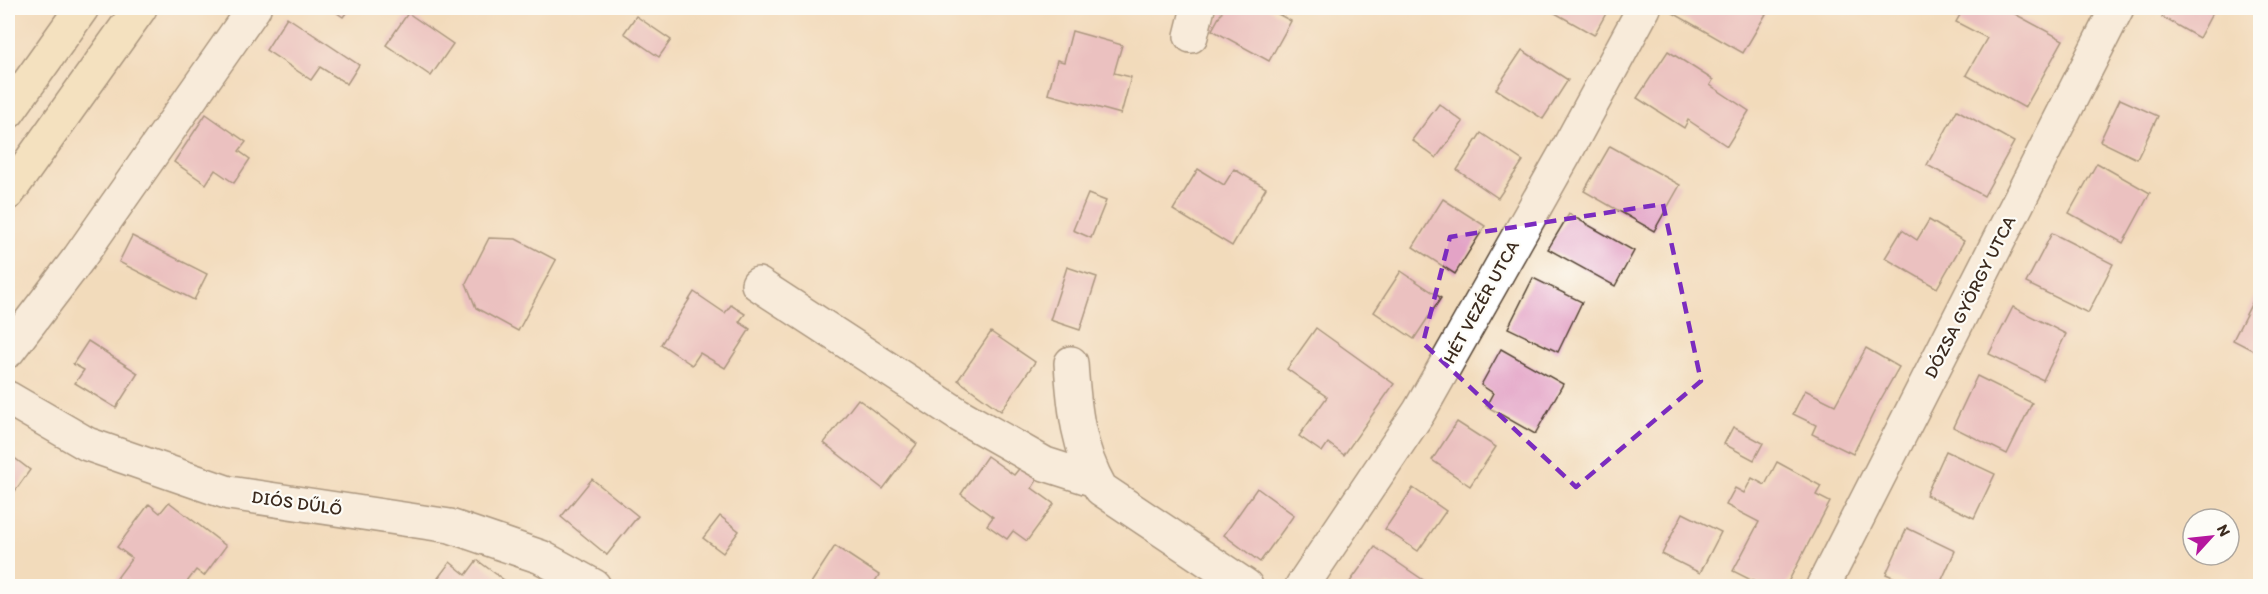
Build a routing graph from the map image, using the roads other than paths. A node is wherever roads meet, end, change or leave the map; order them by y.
1 (82, 8) edge
2 (140, 8) edge
3 (254, 8) edge
4 (1644, 8) edge
5 (2117, 8) edge
6 (8, 112) edge
7 (8, 193) edge
8 (758, 284) dead end
9 (8, 351) edge
10 (1071, 363) dead end
11 (8, 398) edge
12 (1095, 480) junction
13 (594, 586) edge
14 (1246, 586) edge
15 (1302, 586) edge
16 (1823, 586) edge

1 - 6 street
2 - 7 street
3 - 9 street
4 - 15 street, HÉT VEZÉR UTCA
5 - 16 street, DÓZSA GYÖRGY UTCA
8 - 12 street
10 - 12 street
11 - 13 street, DIÓS DŰLŐ
12 - 14 street

